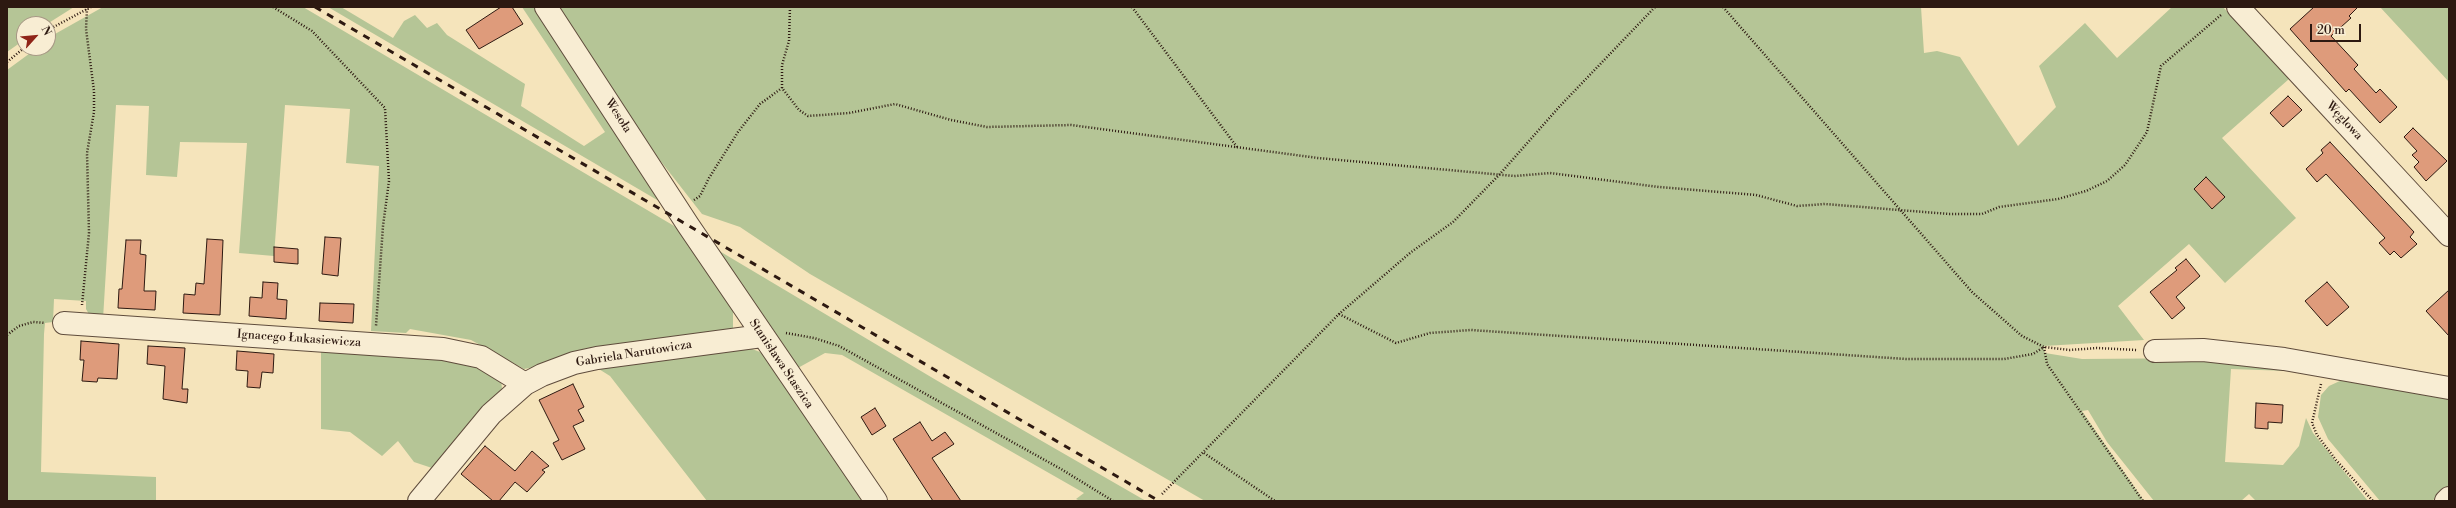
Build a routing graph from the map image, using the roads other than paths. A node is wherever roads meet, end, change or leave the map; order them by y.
1 (546, 7) edge
2 (2232, 9) edge
3 (683, 218) joint
4 (2449, 235) edge
5 (72, 323) road end
6 (762, 336) junction
7 (2155, 351) road end
8 (525, 384) junction
9 (2449, 388) edge
10 (2449, 498) edge
11 (418, 501) edge
12 (876, 501) edge
13 (2446, 501) edge

1 - 3 street, Wesoła
2 - 4 street, Węglowa
3 - 6 street, Stanisława Staszica
5 - 8 street, Ignacego Łukasiewicza
6 - 8 street, Gabriela Narutowicza
6 - 12 street, Stanisława Staszica
7 - 9 street
8 - 11 street, Gabriela Narutowicza
10 - 13 street

